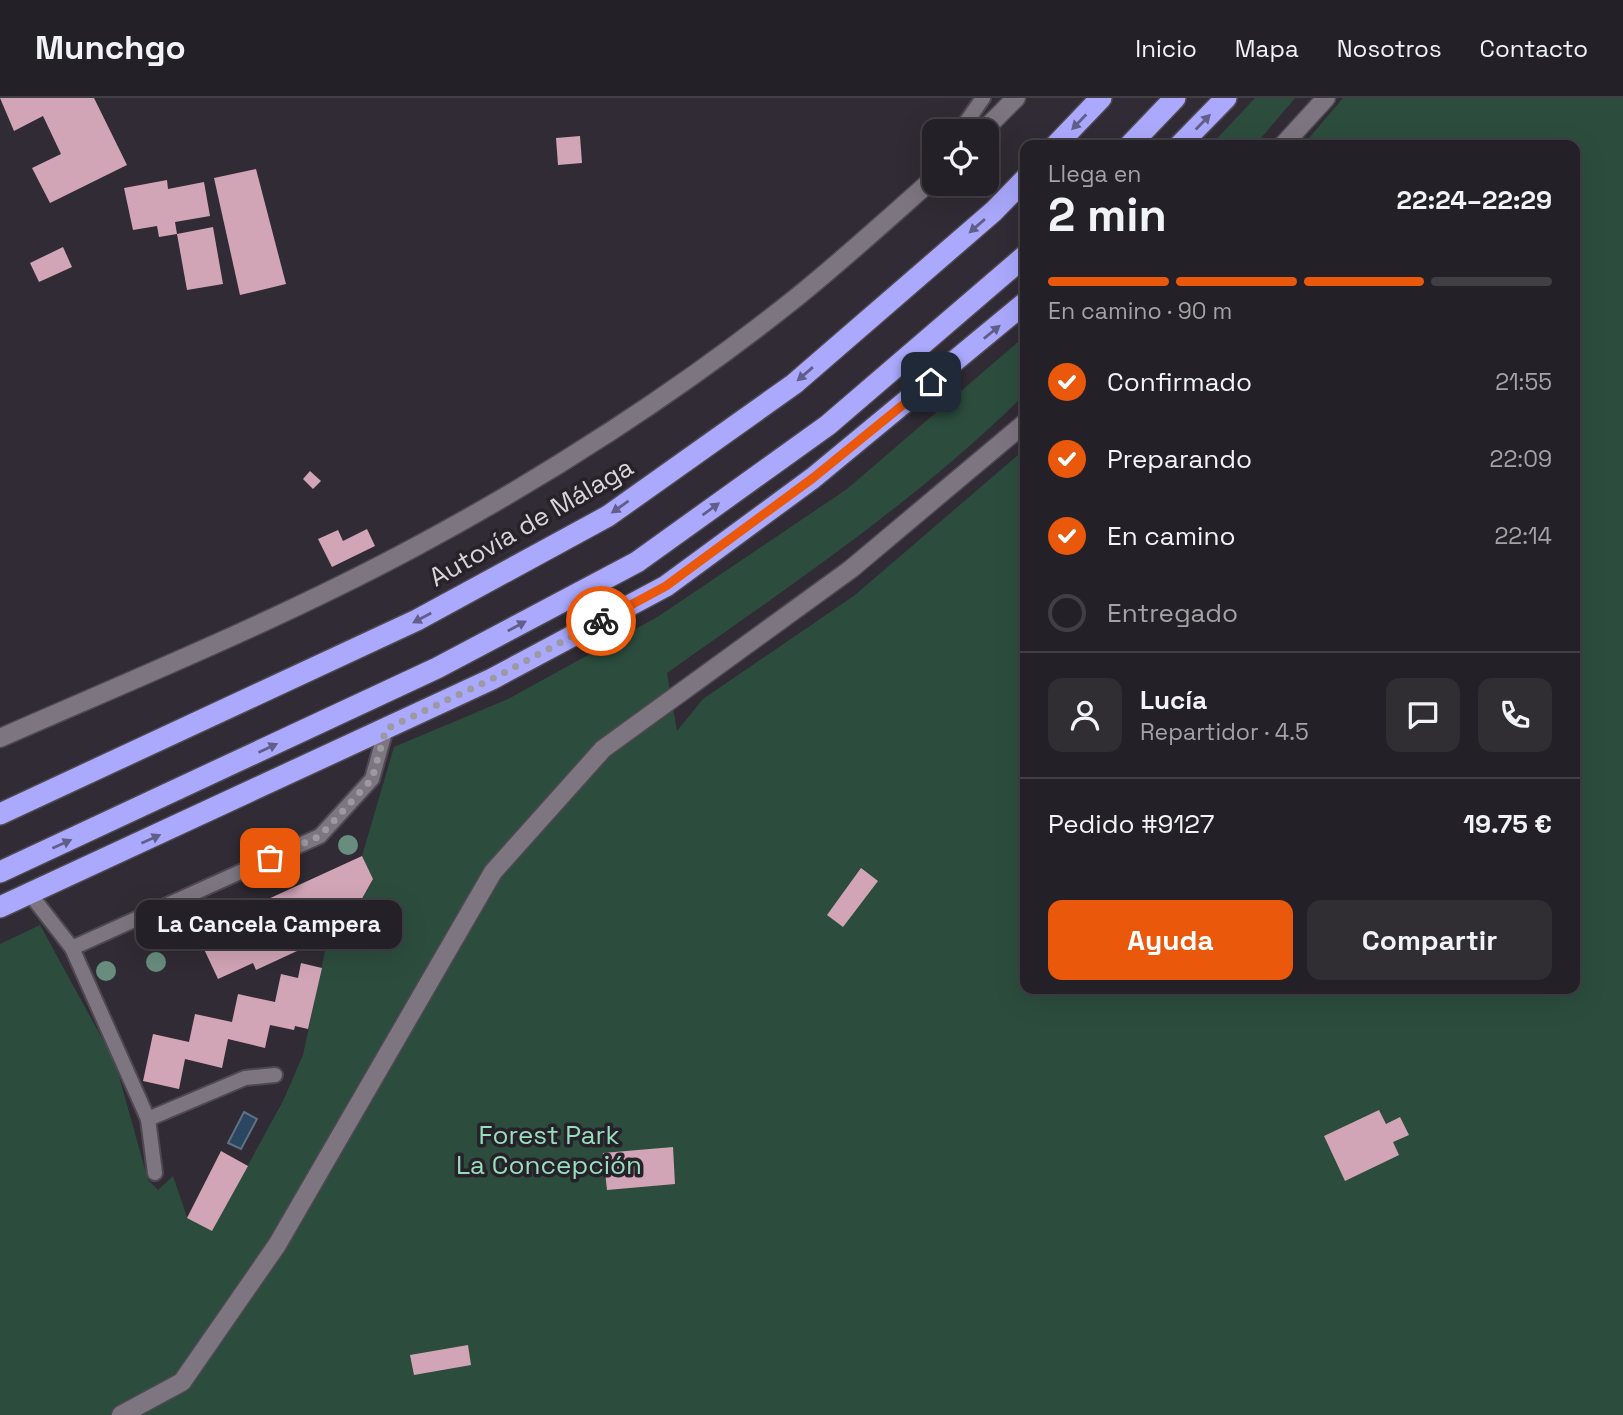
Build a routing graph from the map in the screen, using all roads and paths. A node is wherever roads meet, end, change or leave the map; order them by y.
1 (983, 98) edge
2 (1016, 98) edge
3 (1101, 98) edge
4 (1175, 98) edge
5 (1226, 98) edge
6 (1326, 98) edge
7 (968, 119) edge
8 (995, 119) edge
9 (1061, 140) edge
10 (1135, 140) edge
11 (1185, 140) edge
12 (1288, 140) edge
13 (1020, 184) edge
14 (922, 188) edge
15 (1020, 260) edge
16 (1020, 307) edge
17 (1020, 427) edge
18 (386, 729) junction
19 (0, 738) edge
20 (0, 814) edge
21 (0, 872) edge
22 (30, 894) junction
23 (0, 907) edge
24 (72, 948) junction
25 (275, 1075) dead end
26 (148, 1119) junction
27 (155, 1173) dead end
28 (121, 1415) edge

1 - 7 lane
2 - 8 street
3 -> 9 highway
4 - 10 highway
11 -> 5 highway
6 - 12 street
13 -> 20 highway, Autovía de Málaga
14 - 19 street
21 -> 15 highway
18 -> 16 highway
17 - 28 street
22 -> 18 highway
18 - 24 lane
22 - 23 highway
22 - 24 lane
24 - 26 lane
25 - 26 lane
26 - 27 lane

